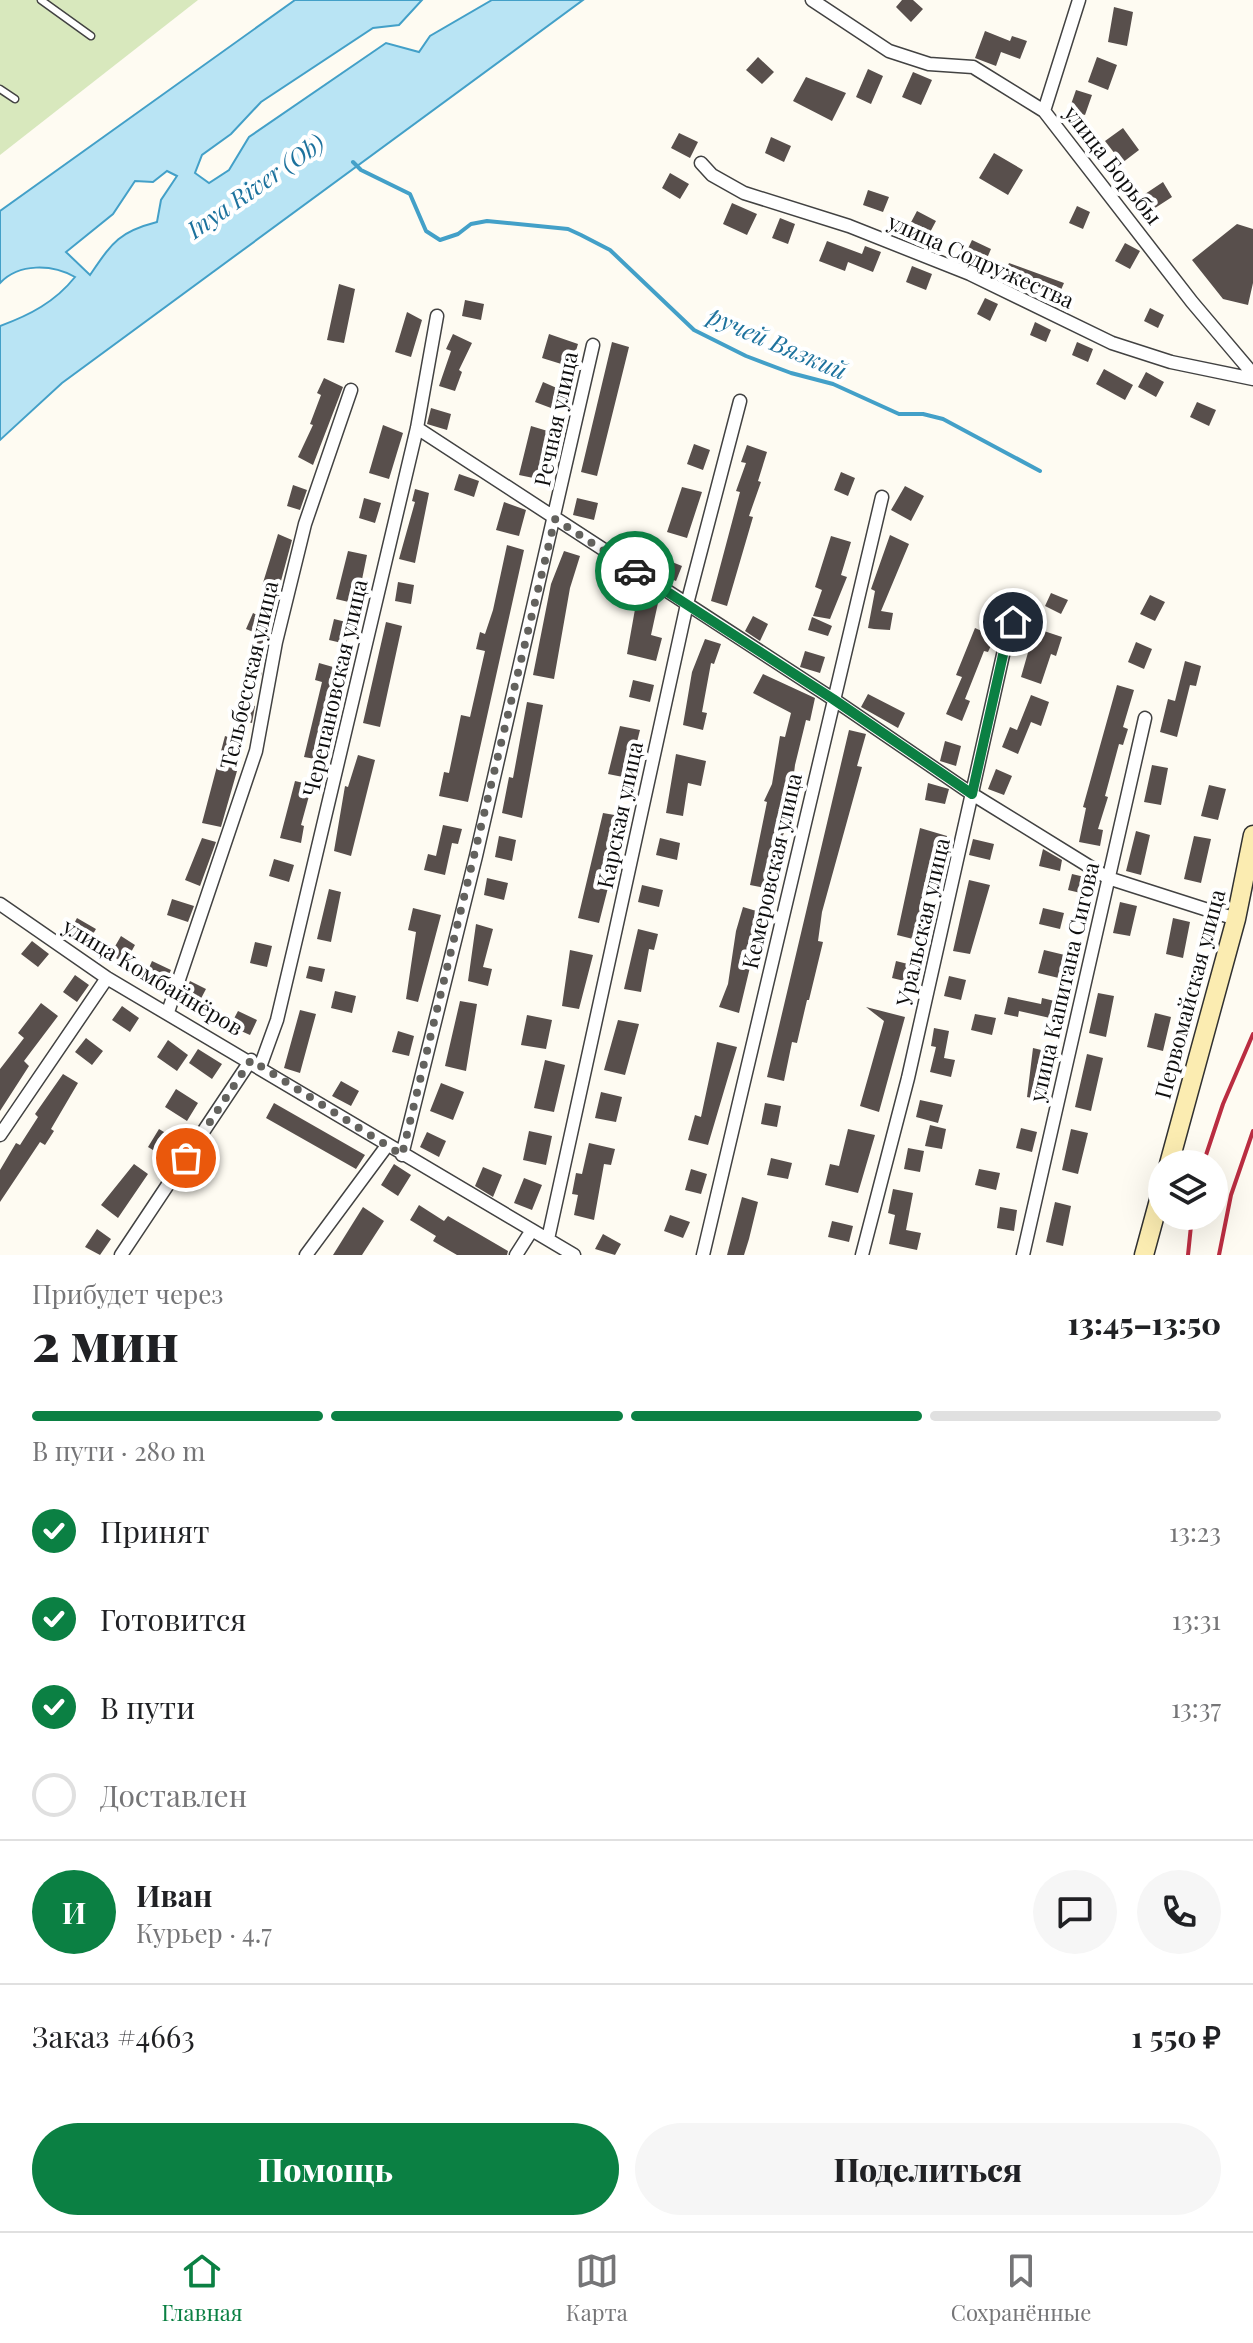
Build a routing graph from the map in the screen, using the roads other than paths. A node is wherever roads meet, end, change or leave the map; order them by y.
1 (41, 0) edge
2 (812, 0) edge
3 (1079, 0) edge
4 (91, 36) dead end
5 (0, 89) edge
6 (15, 99) dead end
7 (1044, 111) junction
8 (701, 163) dead end
9 (437, 316) dead end
10 (593, 345) dead end
11 (1253, 376) edge
12 (351, 390) dead end
13 (740, 401) dead end
14 (417, 428) junction
15 (882, 497) dead end
16 (555, 519) junction
17 (1022, 598) dead end
18 (687, 604) junction
19 (833, 699) junction
20 (1145, 718) dead end
21 (972, 794) junction
22 (1253, 835) edge
23 (1108, 878) junction
24 (0, 904) edge
25 (1236, 919) junction
26 (107, 978) junction
27 (168, 1012) junction
28 (255, 1064) junction
29 (0, 1135) edge
30 (386, 1147) junction
31 (1173, 1150) edge
32 (402, 1155) junction
33 (532, 1230) junction
34 (1151, 1230) edge
35 (548, 1239) junction
36 (121, 1255) edge
37 (306, 1255) edge
38 (516, 1255) edge
39 (574, 1255) edge
40 (703, 1255) edge
41 (862, 1255) edge
42 (1023, 1255) edge
43 (1144, 1255) edge

1 - 4 lane
2 - 7 street, улица Борьбы
3 - 7 street
5 - 6 lane
7 - 11 street, улица Борьбы
8 - 11 street, улица Содружества
9 - 14 street, Черепановская улица
10 - 16 street, Речная улица
12 - 27 street, Тельбесская улица
13 - 18 street, Карская улица
14 - 16 street
14 - 28 street, Черепановская улица
15 - 19 street, Кемеровская улица
16 - 18 street
16 - 32 street, Речная улица
17 - 21 street, Уральская улица
18 - 19 street
18 - 35 street, Карская улица
19 - 21 street
19 - 40 street, Кемеровская улица
20 - 23 street, улица Капитана Сигова
21 - 23 street
21 - 41 street, Уральская улица
22 - 25 main road, Первомайская улица
23 - 25 street
23 - 42 street, улица Капитана Сигова
24 - 26 street, улица Комбайнёров
25 - 31 main road, Первомайская улица
26 - 27 street, улица Комбайнёров
26 - 29 street
27 - 28 street, улица Комбайнёров
28 - 30 street, улица Комбайнёров
28 - 36 street, Черепановская улица
30 - 32 street, улица Комбайнёров
30 - 37 street
32 - 33 street, улица Комбайнёров
33 - 35 street, улица Комбайнёров
33 - 38 street
34 - 43 main road
35 - 39 street, улица Комбайнёров

